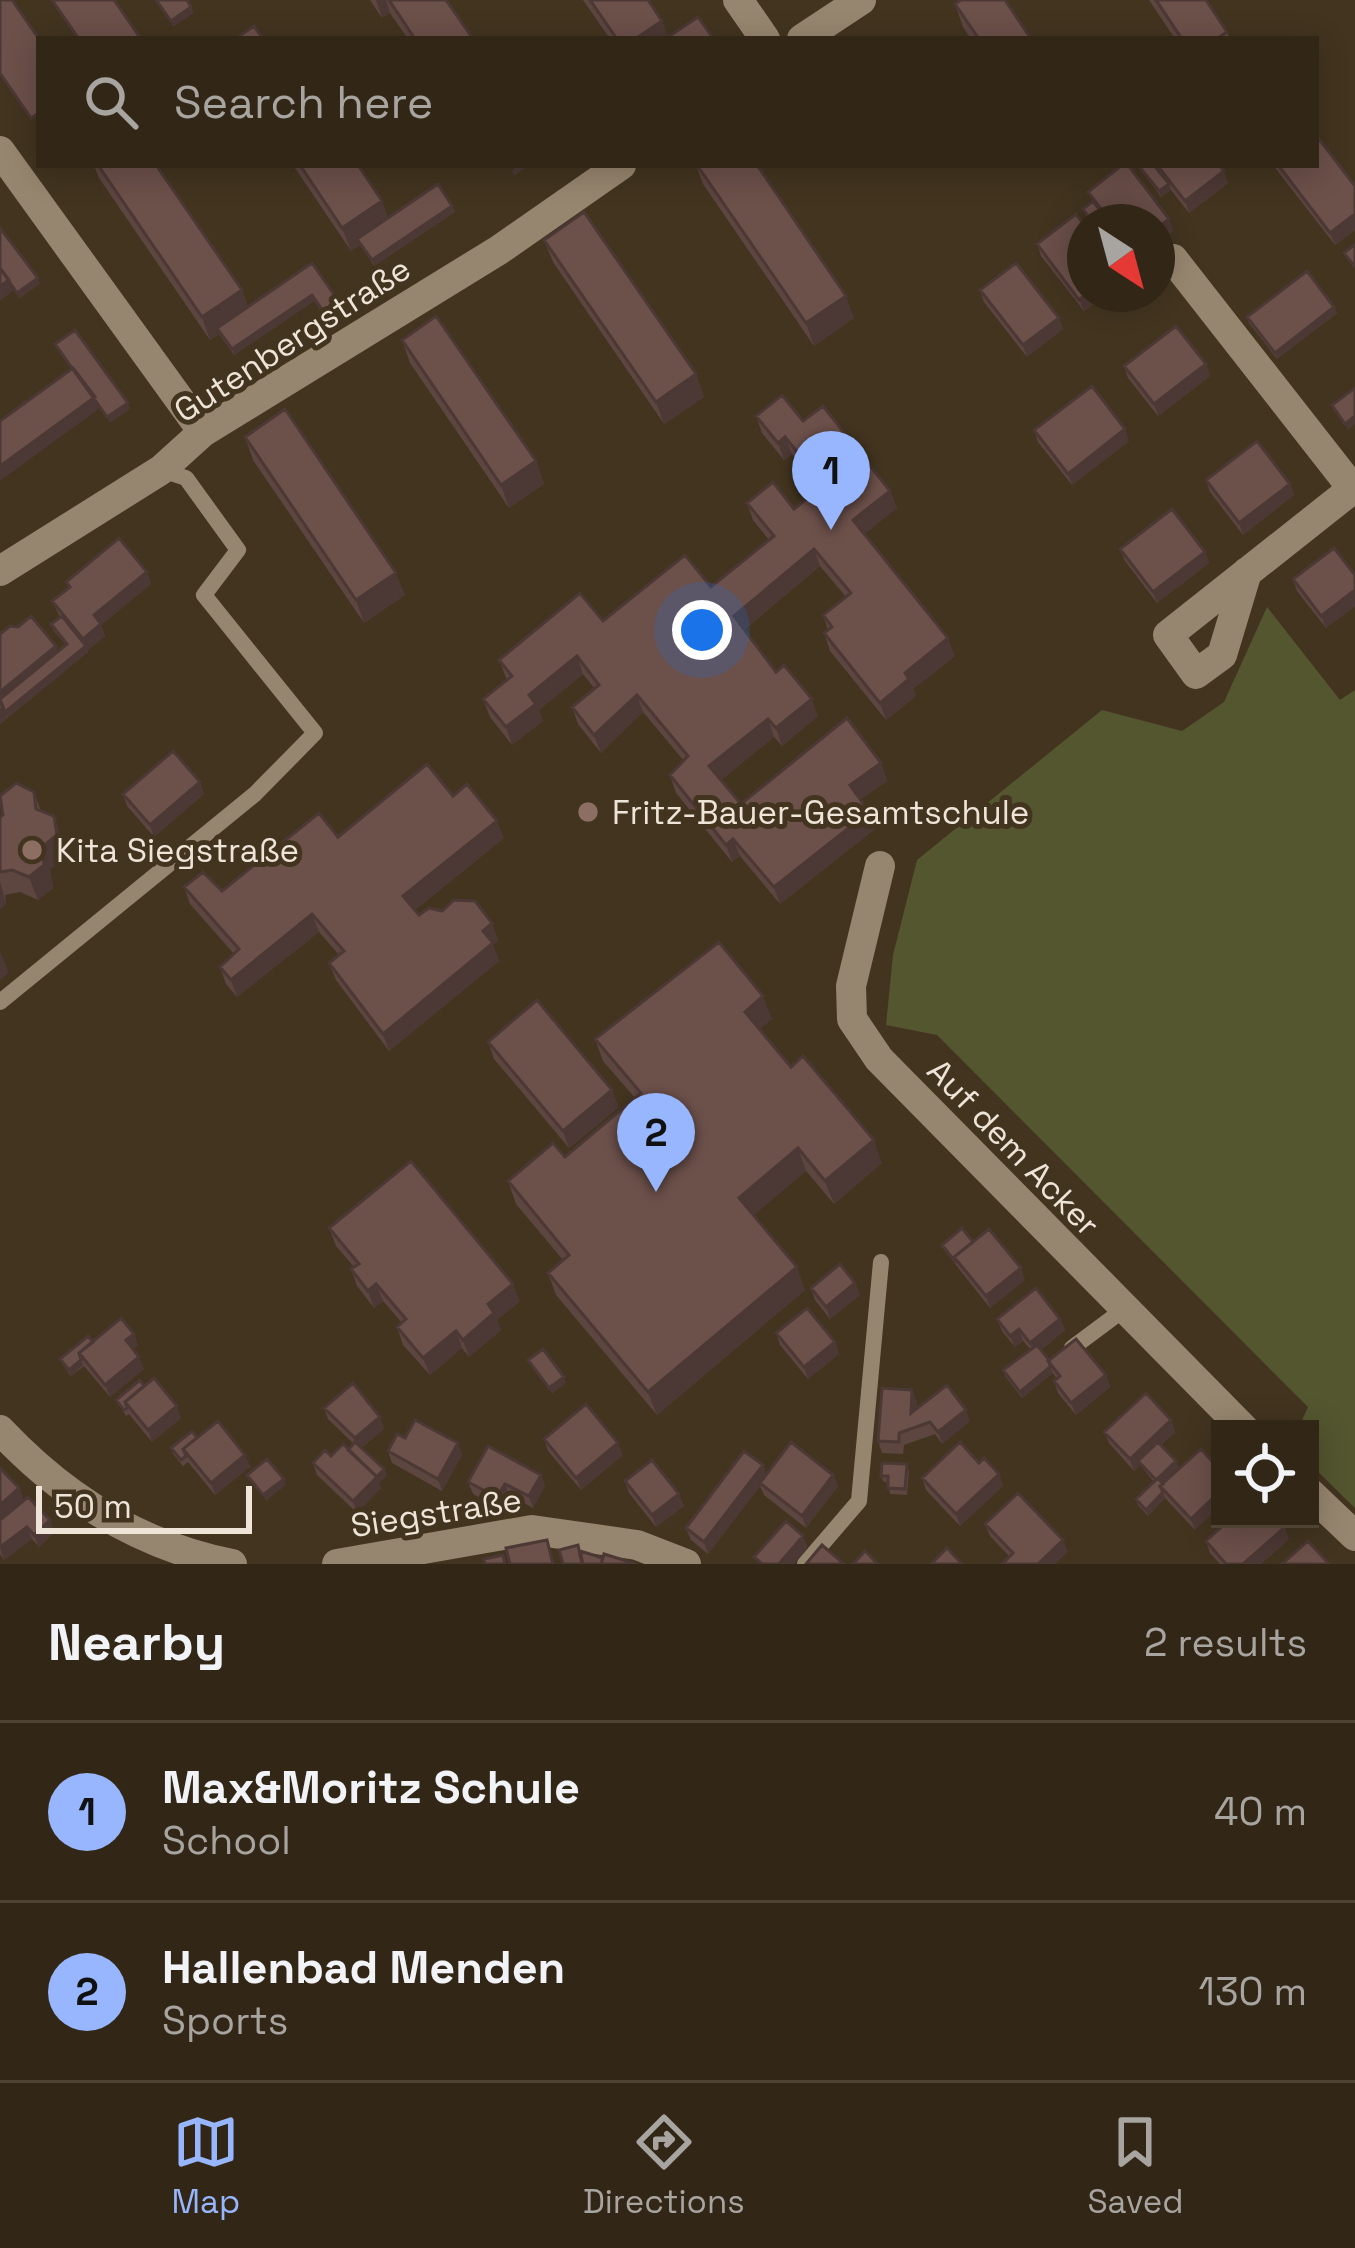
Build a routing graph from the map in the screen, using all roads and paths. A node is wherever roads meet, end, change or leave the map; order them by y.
1 (738, 0) edge
2 (861, 0) edge
3 (763, 36) edge
4 (807, 36) edge
5 (0, 151) edge
6 (617, 168) edge
7 (1175, 262) edge
8 (203, 432) junction
9 (161, 470) junction
10 (1354, 488) edge
11 (0, 571) edge
12 (1247, 572) dead end
13 (880, 866) dead end
14 (0, 1002) edge
15 (881, 1262) dead end
16 (1123, 1310) junction
17 (1072, 1348) edge
18 (1235, 1420) edge
19 (0, 1430) edge
20 (1319, 1502) edge
21 (1355, 1536) edge
22 (164, 1555) edge
23 (232, 1564) edge
24 (337, 1564) edge
25 (686, 1564) edge
26 (806, 1564) edge

1 - 3 street
2 - 4 street
5 - 8 street
6 - 8 street, Gutenbergstraße
7 - 10 street
8 - 9 street, Gutenbergstraße
9 - 11 street, Gutenbergstraße
9 - 14 lane
10 - 12 street
13 - 16 street, Auf dem Acker
15 - 26 lane
16 - 17 lane
16 - 18 street, Auf dem Acker
19 - 22 street
20 - 21 street
22 - 23 street
24 - 25 street, Siegstraße

